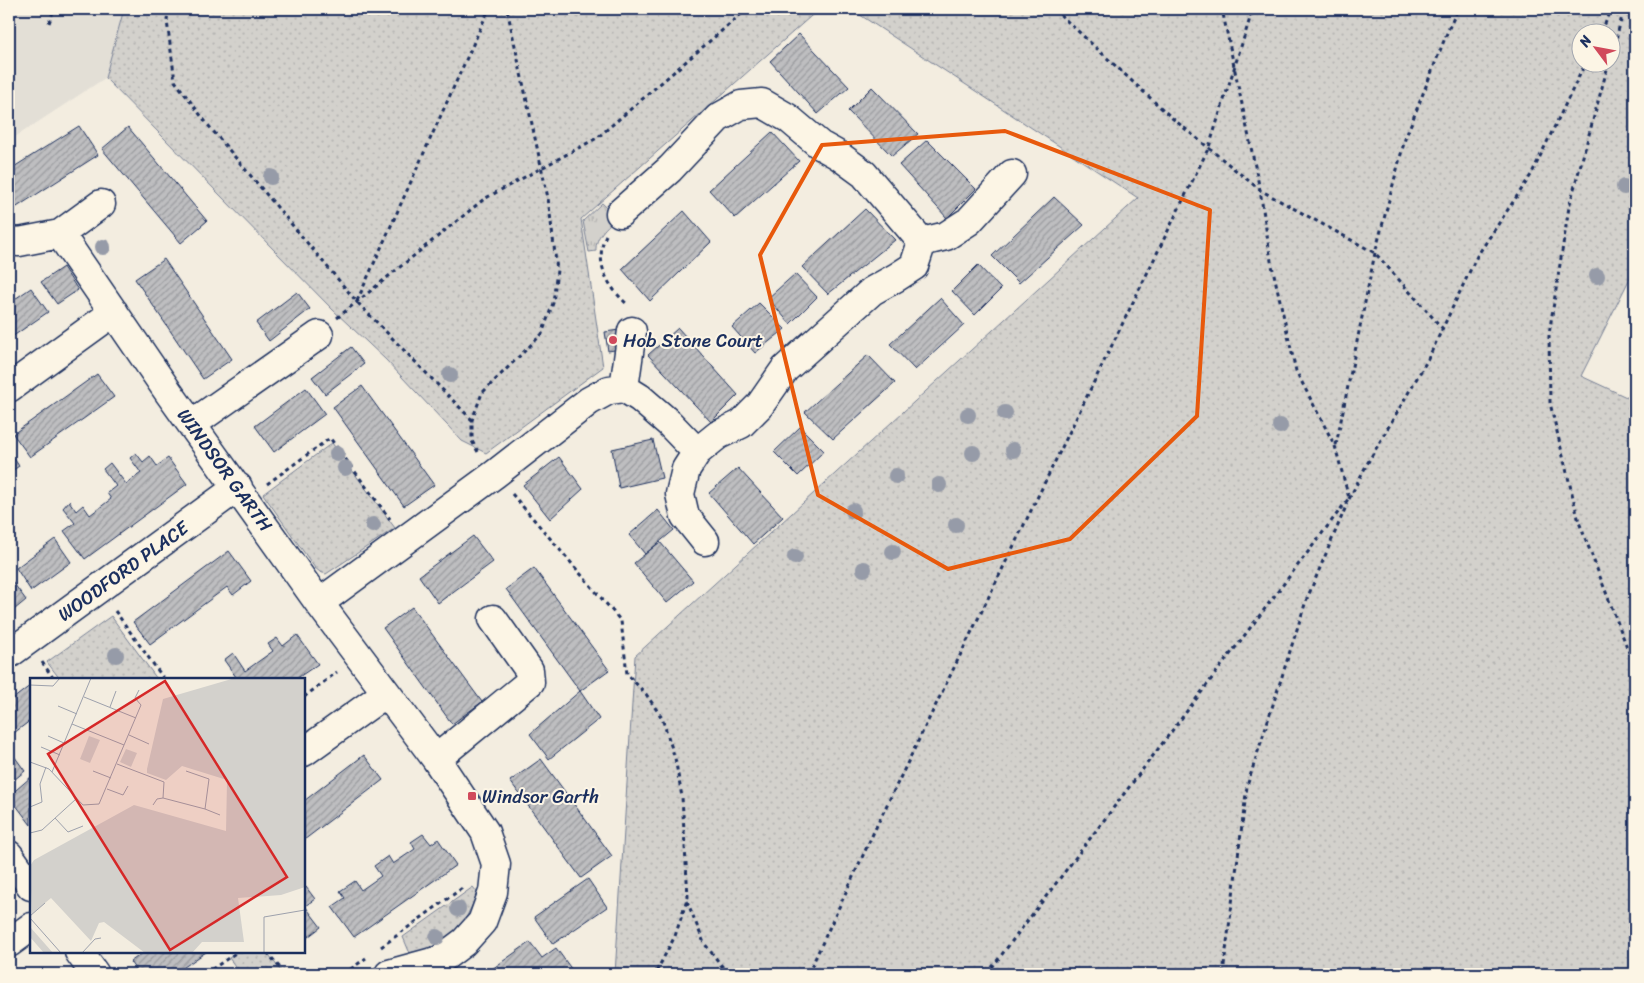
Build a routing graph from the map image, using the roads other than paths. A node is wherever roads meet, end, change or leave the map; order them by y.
1 (1012, 174) dead end
2 (101, 204) dead end
3 (620, 213) road end
4 (60, 234) junction
5 (9, 242) edge
6 (922, 242) junction
7 (114, 312) junction
8 (632, 331) road end
9 (319, 336) road end
10 (9, 388) edge
11 (624, 388) junction
12 (192, 424) junction
13 (697, 452) junction
14 (242, 493) junction
15 (705, 541) dead end
16 (319, 603) junction
17 (492, 619) dead end
18 (9, 654) edge
19 (386, 693) junction
20 (305, 751) edge
21 (436, 759) junction
22 (9, 855) edge
23 (30, 885) edge
24 (30, 928) edge
25 (9, 943) edge
26 (80, 953) edge
27 (95, 974) edge
28 (389, 974) edge

1 - 6 street
2 - 4 street
3 - 6 street
4 - 5 street
4 - 7 street, WINDSOR GARTH
6 - 13 street
7 - 10 street
7 - 12 street, WINDSOR GARTH
8 - 11 street
9 - 12 street
11 - 13 street
11 - 16 street
12 - 14 street, WINDSOR GARTH
13 - 15 street
14 - 16 street, WINDSOR GARTH
14 - 18 street, WOODFORD PLACE
16 - 19 street, WINDSOR GARTH
17 - 21 street
19 - 20 street
19 - 21 street, WINDSOR GARTH
21 - 28 street, WINDSOR GARTH
22 - 23 street
24 - 25 street
26 - 27 street

